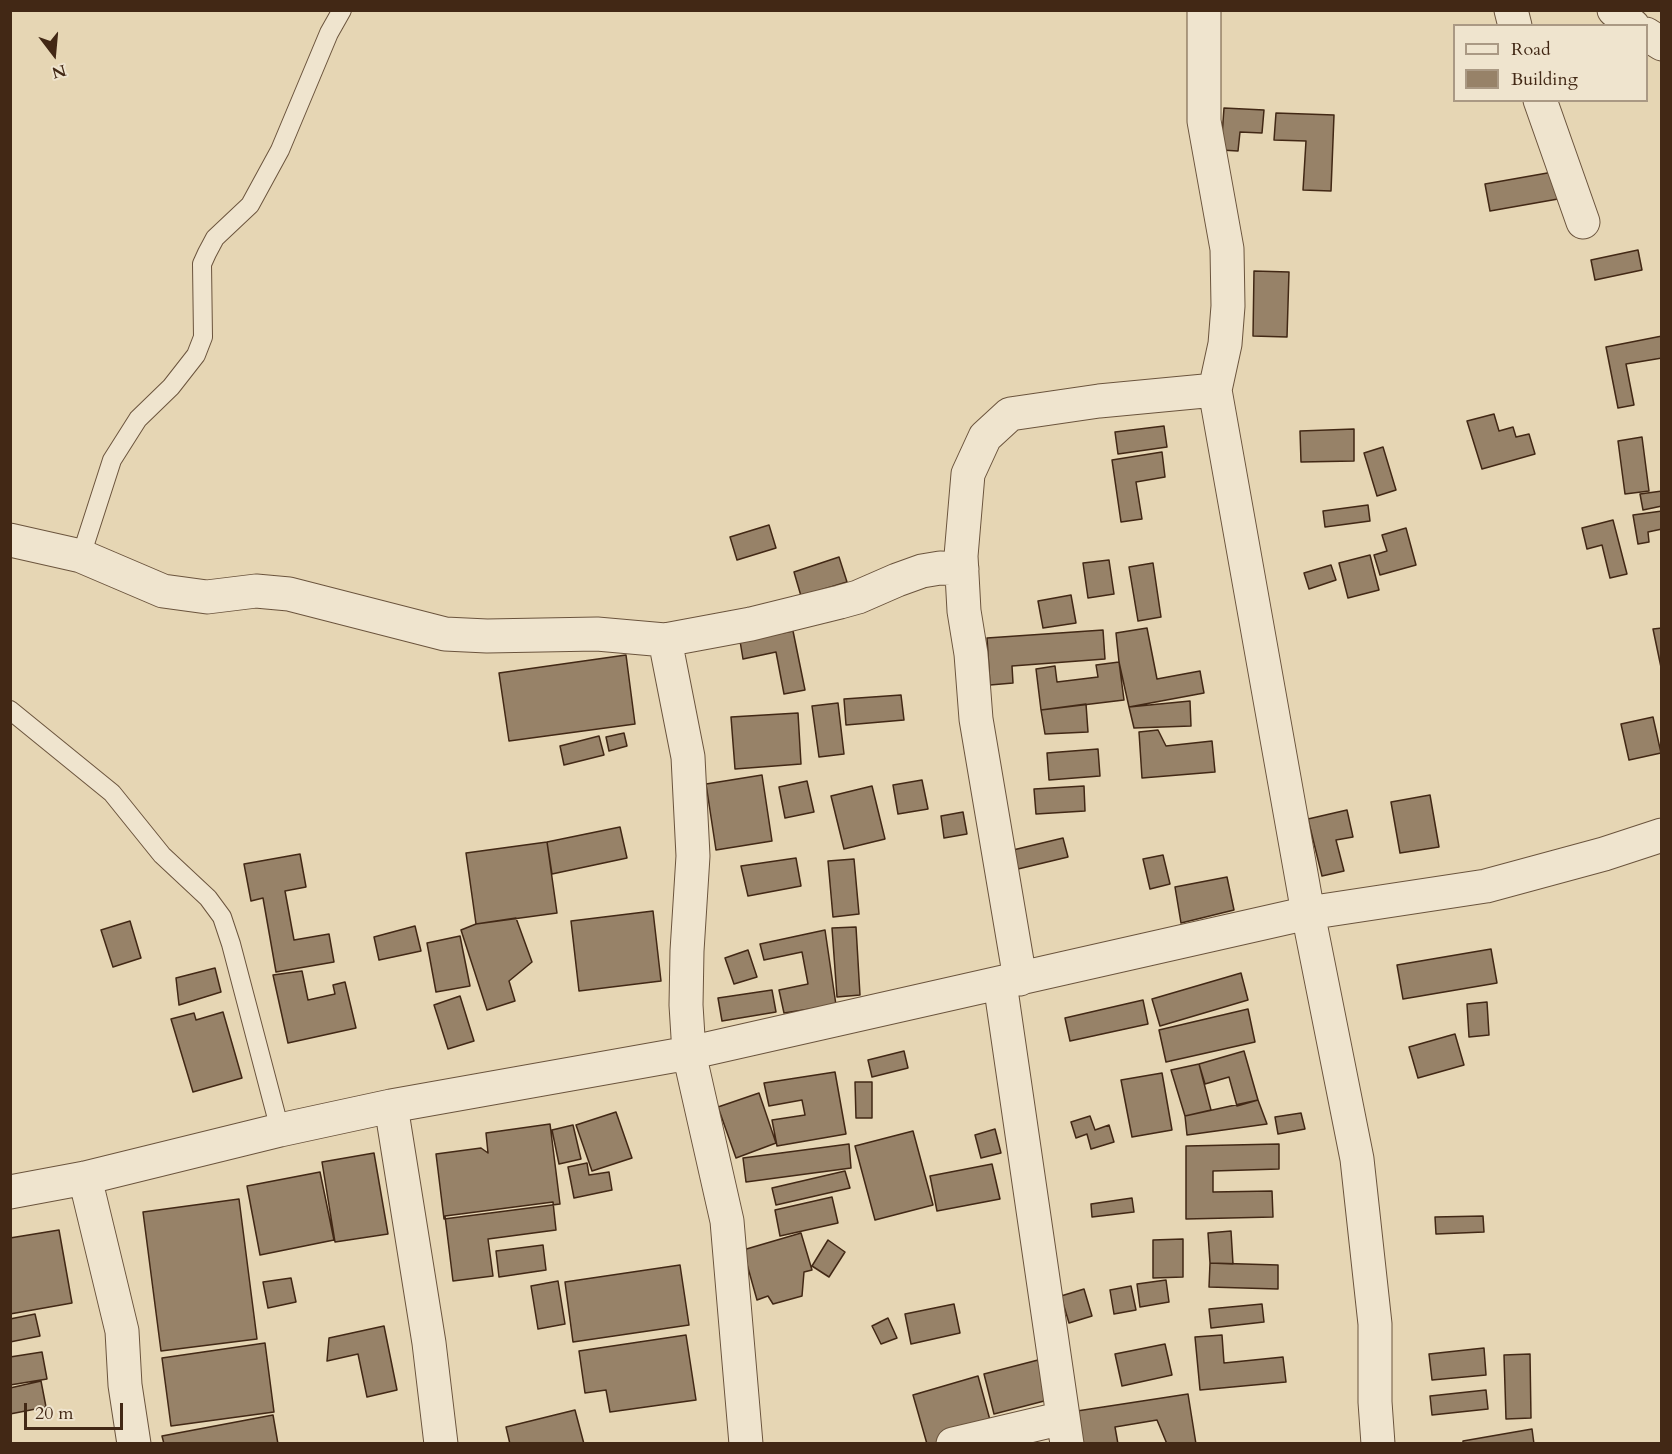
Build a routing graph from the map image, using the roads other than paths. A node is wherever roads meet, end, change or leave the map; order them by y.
1 (342, 10) edge
2 (1204, 10) edge
3 (1614, 10) edge
4 (1631, 24) edge
5 (1648, 35) edge
6 (1662, 44) edge
7 (1541, 102) edge
8 (1583, 222) dead end
9 (1215, 390) junction
10 (10, 540) edge
11 (81, 556) junction
12 (962, 569) junction
13 (665, 640) junction
14 (10, 710) edge
15 (1662, 835) edge
16 (1308, 913) junction
17 (1010, 981) junction
18 (689, 1053) junction
19 (391, 1106) junction
20 (280, 1130) junction
21 (85, 1178) junction
22 (10, 1192) edge
23 (1065, 1431) edge
24 (134, 1443) edge
25 (441, 1443) edge
26 (746, 1443) edge
27 (953, 1443) edge
28 (1378, 1443) edge

1 - 11 lane
2 - 9 street
3 - 4 street
5 - 6 street
7 - 8 street
9 - 12 street
9 - 16 street
10 - 11 street
11 - 13 street
12 - 13 street
12 - 17 street
13 - 18 street
14 - 20 lane
15 - 16 street
16 - 17 street
16 - 28 street
17 - 18 street
17 - 23 street
18 - 19 street
18 - 26 street
19 - 20 street
19 - 25 street
20 - 21 street
21 - 22 street
21 - 24 street
23 - 27 street

